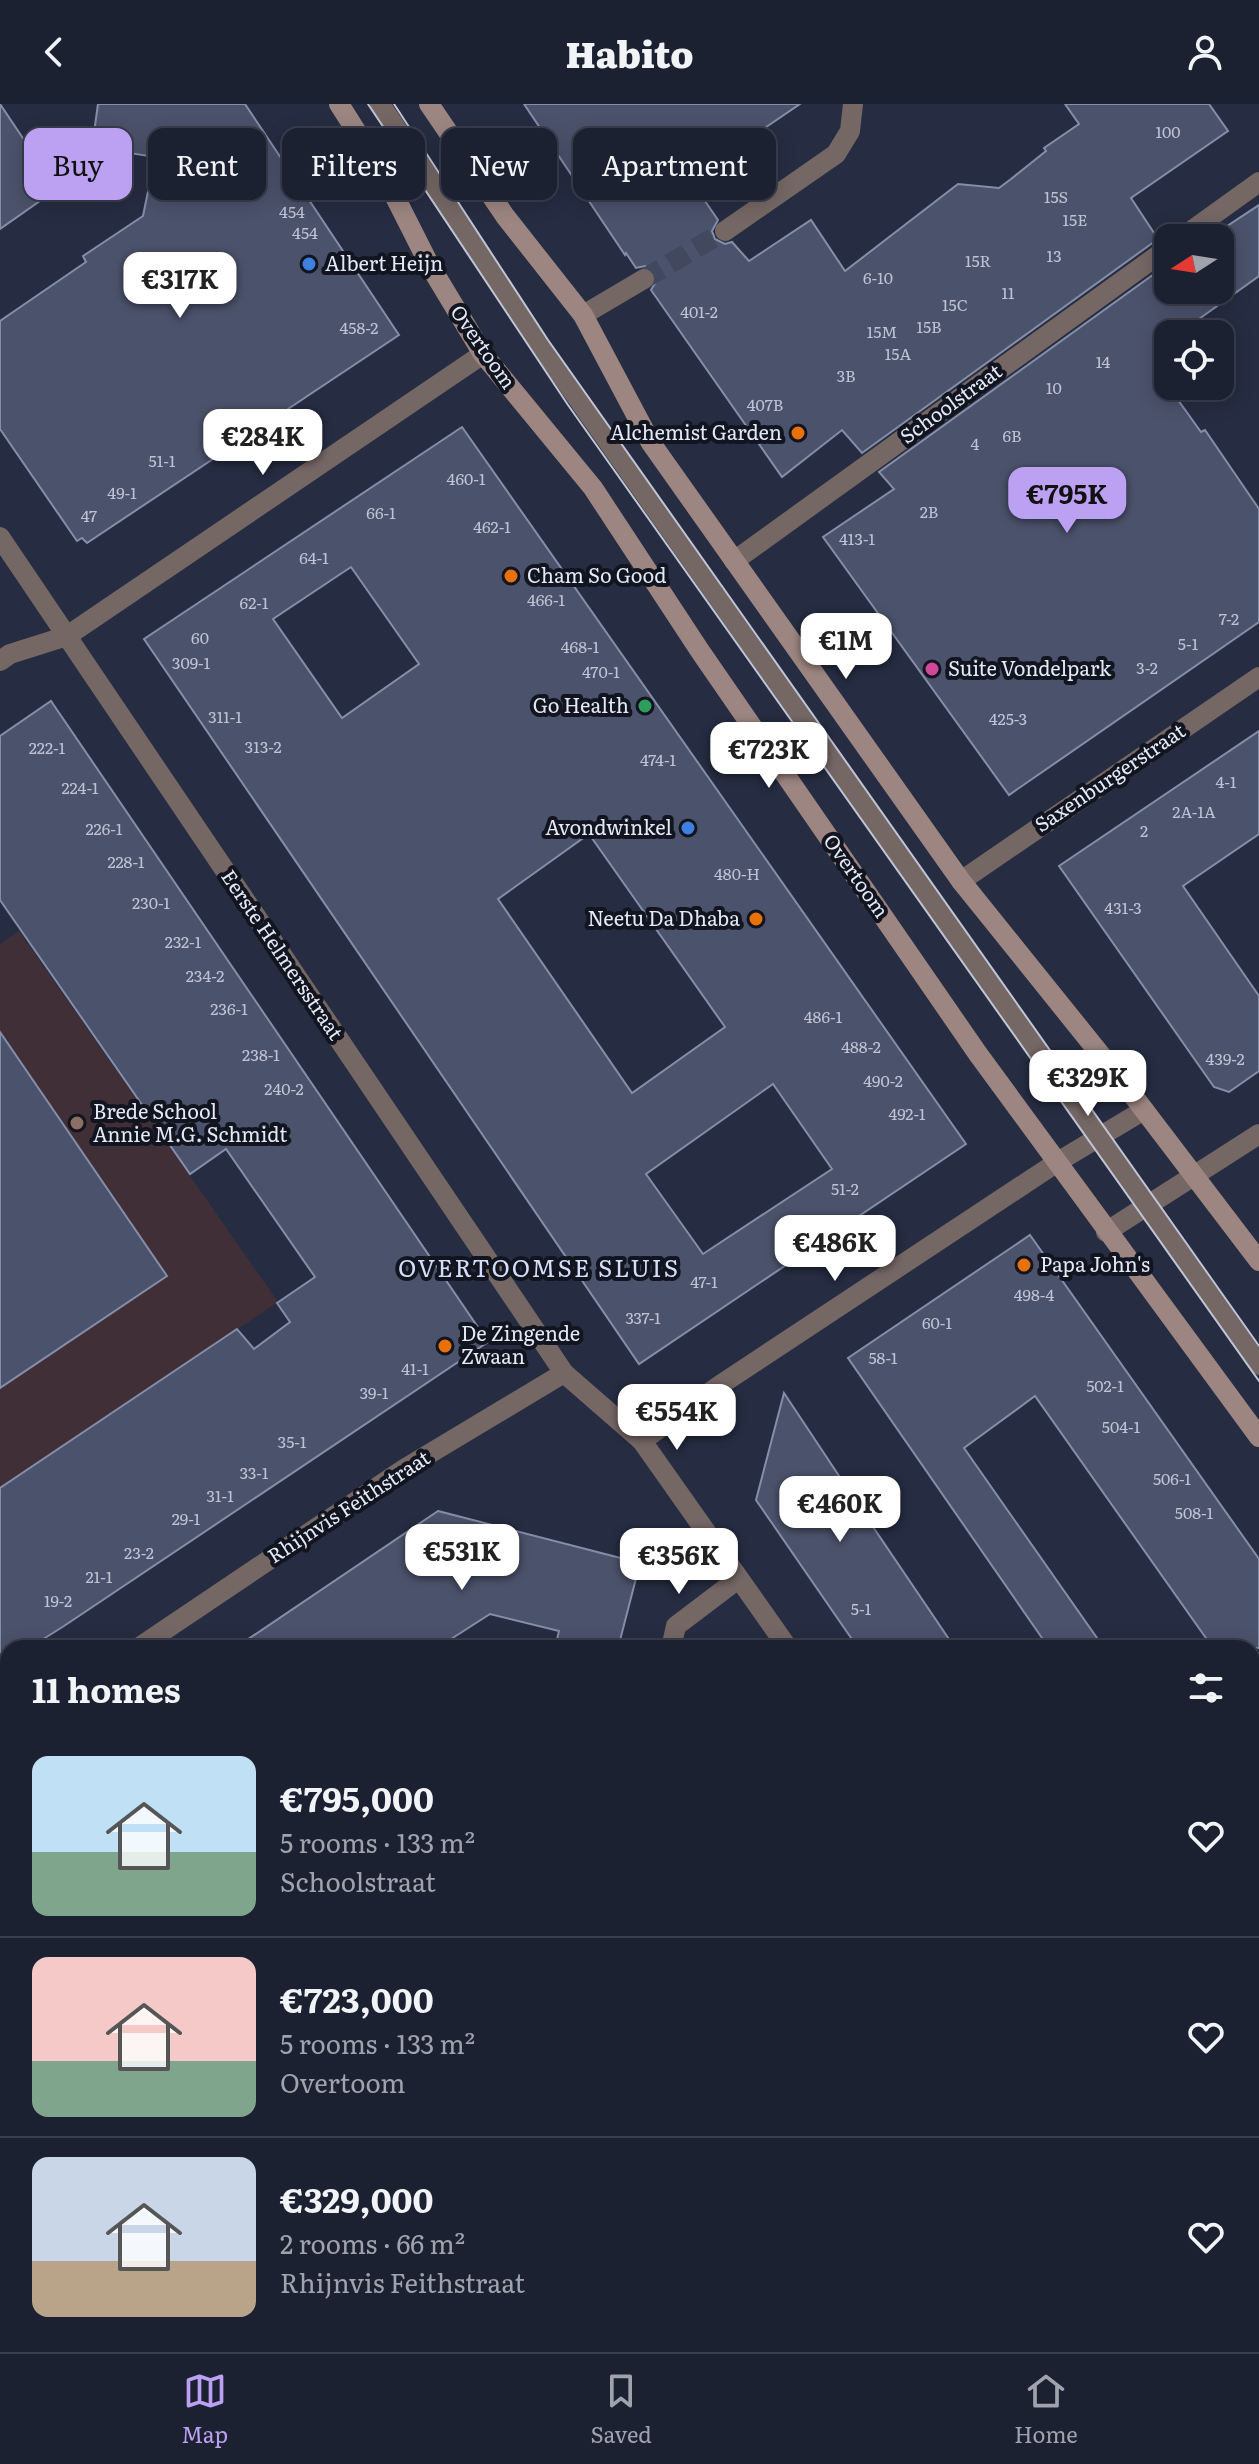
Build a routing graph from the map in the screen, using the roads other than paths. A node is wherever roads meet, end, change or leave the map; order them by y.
1 (339, 104) edge
2 (380, 104) edge
3 (429, 104) edge
4 (853, 104) edge
5 (1259, 182) edge
6 (1200, 224) edge
7 (725, 231) tunnel mouth
8 (1154, 258) edge
9 (644, 279) tunnel mouth
10 (583, 315) junction
11 (483, 354) junction
12 (0, 537) edge
13 (734, 561) junction
14 (67, 636) junction
15 (0, 661) edge
16 (1259, 677) edge
17 (961, 881) junction
18 (1144, 1110) junction
19 (1259, 1134) edge
20 (1099, 1137) junction
21 (1056, 1163) junction
22 (1193, 1175) junction
23 (1147, 1205) junction
24 (1106, 1232) junction
25 (1259, 1261) edge
26 (1259, 1365) edge
27 (564, 1373) junction
28 (1259, 1437) edge
29 (642, 1441) junction
30 (738, 1579) junction
31 (150, 1640) edge
32 (673, 1640) edge
33 (782, 1640) edge

1 - 11 main road, Overtoom
2 - 20 street
3 - 10 main road
4 - 7 street
5 - 6 street
8 - 13 street, Schoolstraat
9 - 10 street
10 - 13 main road
11 - 14 street
11 - 21 main road, Overtoom
12 - 14 street, Eerste Helmersstraat
13 - 17 main road
14 - 15 street
14 - 27 street, Eerste Helmersstraat
16 - 17 street, Saxenburgerstraat
17 - 18 main road
18 - 20 street
18 - 22 main road
19 - 22 street
20 - 21 street
20 - 23 street
21 - 24 main road, Overtoom
21 - 29 street
22 - 23 street
22 - 25 main road
23 - 24 street
23 - 26 street
24 - 28 main road, Overtoom
27 - 29 street, Eerste Helmersstraat
27 - 31 street, Rhijnvis Feithstraat
29 - 30 street, Eerste Helmersstraat
30 - 32 street
30 - 33 street, Eerste Helmersstraat

